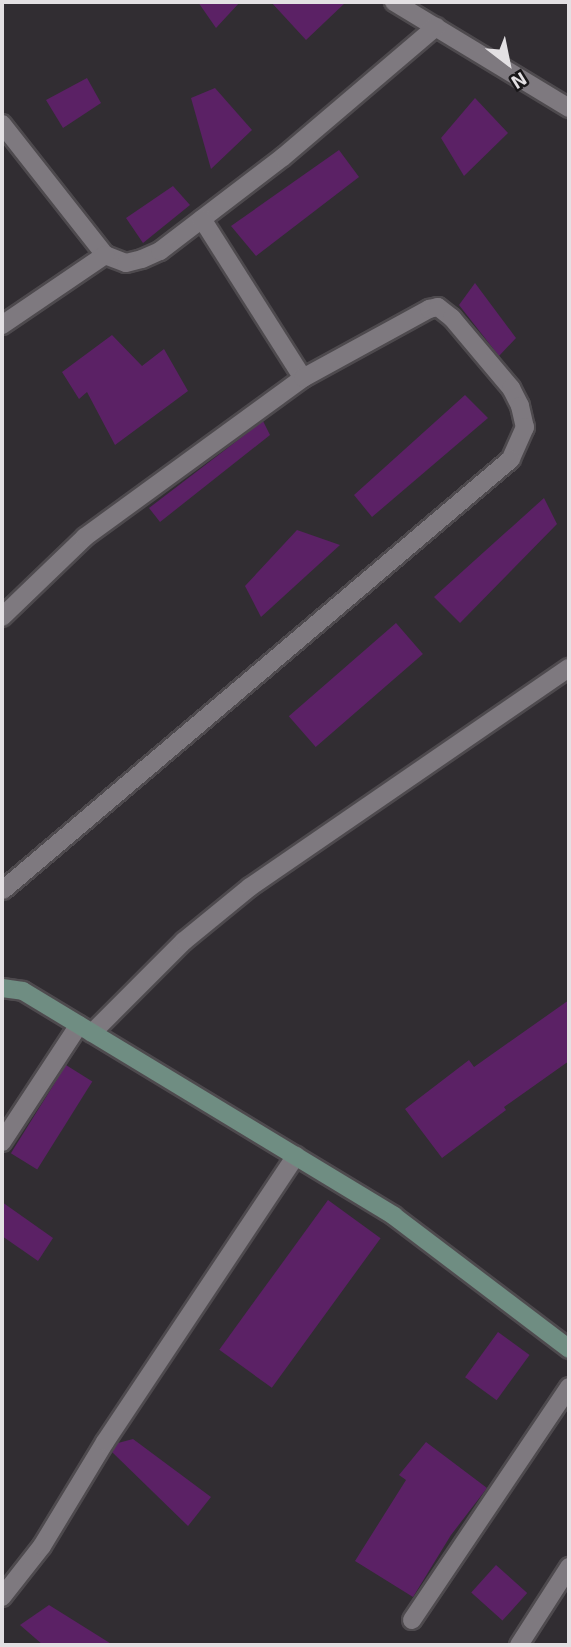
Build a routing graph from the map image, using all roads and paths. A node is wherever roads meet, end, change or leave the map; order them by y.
1 (394, 2) edge
2 (436, 27) junction
3 (569, 108) edge
4 (2, 124) edge
5 (202, 219) junction
6 (105, 255) junction
7 (2, 325) edge
8 (303, 377) junction
9 (2, 617) edge
10 (569, 668) edge
11 (2, 890) edge
12 (2, 988) edge
13 (86, 1029) junction
14 (2, 1142) edge
15 (296, 1156) junction
16 (569, 1349) edge
17 (569, 1387) edge
18 (569, 1567) edge
19 (2, 1597) edge
20 (412, 1620) dead end
21 (519, 1645) edge

1 - 2 street
2 - 3 street
2 - 5 street
4 - 6 street
5 - 6 street
5 - 8 street
6 - 7 street
8 - 9 street
8 - 11 street
10 - 13 street
12 - 13 main road
13 - 14 street
13 - 15 main road
15 - 16 main road
15 - 19 street
17 - 20 street
18 - 21 street

